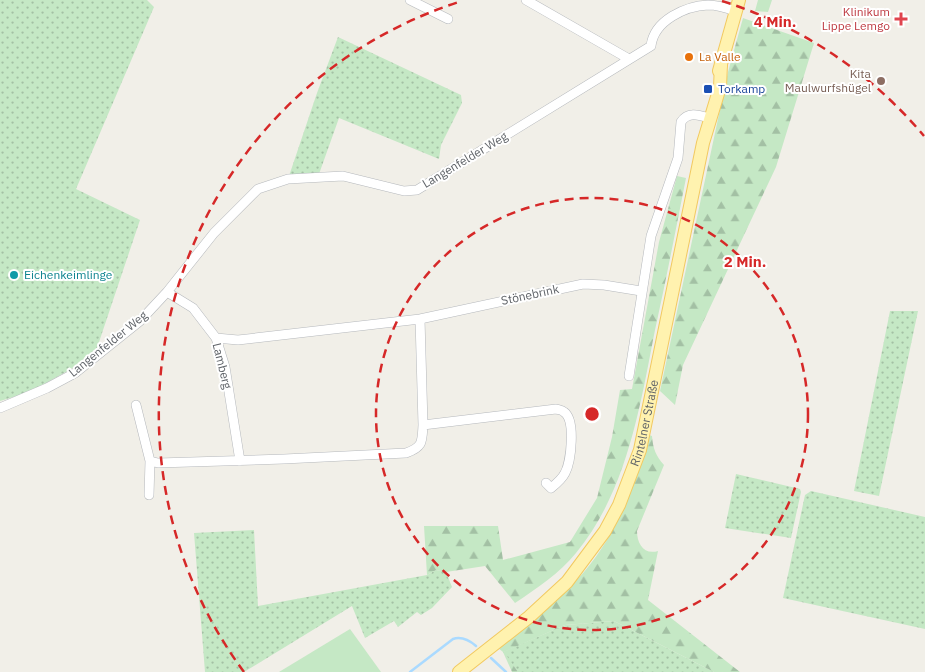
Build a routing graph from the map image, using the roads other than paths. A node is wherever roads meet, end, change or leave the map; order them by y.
1 (410, 0) edge
2 (526, 0) edge
3 (737, 6) edge
4 (448, 19) dead end
5 (629, 59) junction
6 (710, 114) junction
7 (641, 291) junction
8 (166, 292) junction
9 (420, 319) junction
10 (216, 338) junction
11 (629, 376) dead end
12 (136, 404) dead end
13 (0, 408) edge
14 (423, 425) junction
15 (150, 461) junction
16 (240, 461) junction
17 (546, 483) dead end
18 (150, 495) dead end
19 (460, 672) edge

1 - 4 street
2 - 5 street
3 - 5 street, Langenfelder Weg
3 - 6 main road, Rintelner Straße
5 - 8 street, Langenfelder Weg
6 - 7 street
6 - 19 main road, Rintelner Straße
7 - 9 street, Stönebrink
7 - 11 street
8 - 10 street, Lamberg
8 - 13 street, Langenfelder Weg
9 - 10 street, Stönebrink
9 - 14 street
10 - 16 street, Lamberg
12 - 15 street
14 - 16 street
14 - 17 street
15 - 16 street
15 - 18 street

